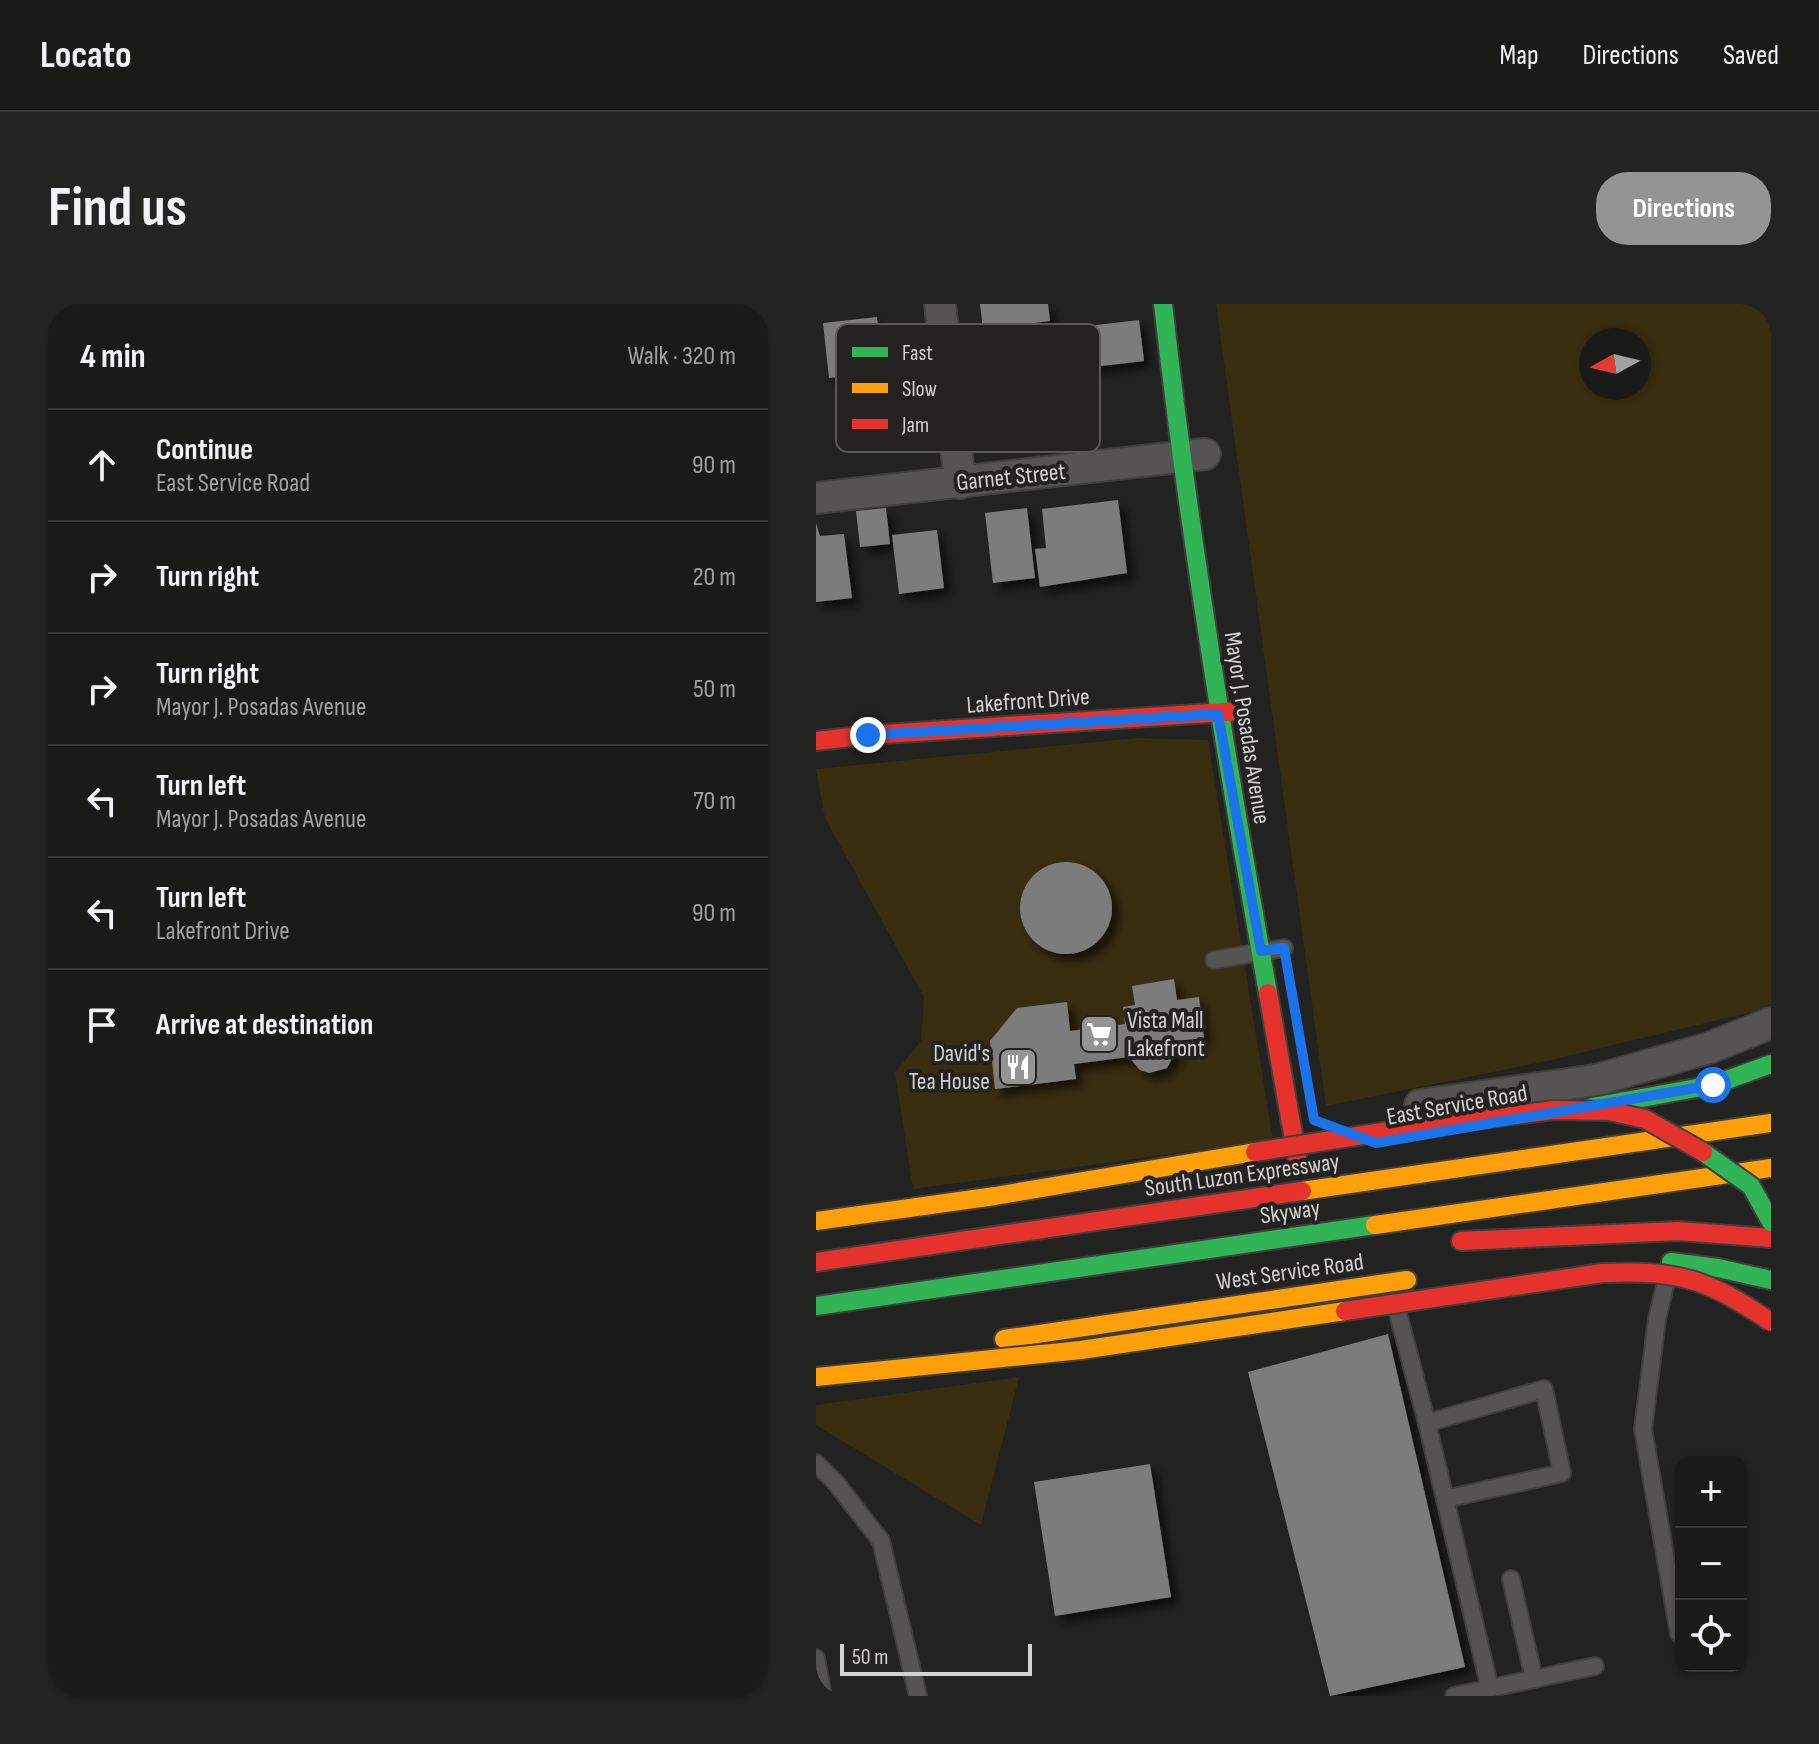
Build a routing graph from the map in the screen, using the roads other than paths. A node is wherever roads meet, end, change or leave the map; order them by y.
1 (940, 304) edge
2 (1163, 304) edge
3 (942, 324) edge
4 (957, 452) edge
5 (1199, 455) junction
6 (960, 483) junction
7 (816, 498) edge
8 (1243, 711) dead end
9 (1218, 714) junction
10 (816, 741) edge
11 (1284, 947) dead end
12 (1261, 951) junction
13 (1214, 960) dead end
14 (1771, 1023) edge
15 (1771, 1064) edge
16 (1756, 1106) dead end
17 (1310, 1123) junction
18 (1771, 1123) edge
19 (1771, 1141) edge
20 (1376, 1143) junction
21 (1589, 1149) junction
22 (1320, 1153) junction
23 (1297, 1157) junction
24 (1771, 1168) edge
25 (1771, 1196) edge
26 (1741, 1200) dead end
27 (1650, 1214) dead end
28 (816, 1221) edge
29 (1771, 1222) edge
30 (816, 1234) edge
31 (1771, 1238) edge
32 (1670, 1261) junction
33 (816, 1262) edge
34 (1544, 1263) dead end
35 (816, 1277) edge
36 (1422, 1279) dead end
37 (1771, 1280) edge
38 (1390, 1283) junction
39 (816, 1306) edge
40 (1771, 1322) edge
41 (816, 1368) edge
42 (816, 1377) edge
43 (1427, 1423) junction
44 (816, 1463) edge
45 (1445, 1499) junction
46 (1511, 1579) dead end
47 (1675, 1611) edge
48 (816, 1658) edge
49 (1595, 1666) dead end
50 (1534, 1679) junction
51 (1490, 1689) junction
52 (823, 1696) edge
53 (918, 1696) edge
54 (1454, 1696) edge

1 - 3 street
2 - 5 main road, Mayor J. Posadas Avenue
4 - 6 street
5 - 6 street, Garnet Street
5 - 9 main road, Mayor J. Posadas Avenue
6 - 7 street, Garnet Street
8 - 9 main road, Lakefront Drive
9 - 10 main road, Lakefront Drive
9 - 12 main road, Mayor J. Posadas Avenue
11 - 12 lane
12 - 13 lane
12 - 17 main road, Mayor J. Posadas Avenue
14 - 17 street
15 - 20 main road, East Service Road
16 - 21 main road
17 - 20 main road
17 - 22 main road, Mayor J. Posadas Avenue
17 - 23 main road, Mayor J. Posadas Avenue
18 - 21 main road, South Luzon Expressway
19 - 35 main road, Skyway
20 - 22 main road, East Service Road
21 - 33 main road, South Luzon Expressway
22 - 23 main road, East Service Road
23 - 30 main road, East Service Road
24 - 39 main road, Skyway
25 - 26 main road
27 - 31 main road
28 - 29 main road, bridge
32 - 34 main road
32 - 37 main road
32 - 47 lane
36 - 38 main road, West Service Road
38 - 41 main road, West Service Road
38 - 43 lane
40 - 42 main road, bridge
43 - 45 lane
43 - 45 lane
44 - 53 lane
45 - 51 lane
46 - 50 lane
48 - 52 lane
49 - 50 lane
50 - 51 lane
51 - 54 lane

